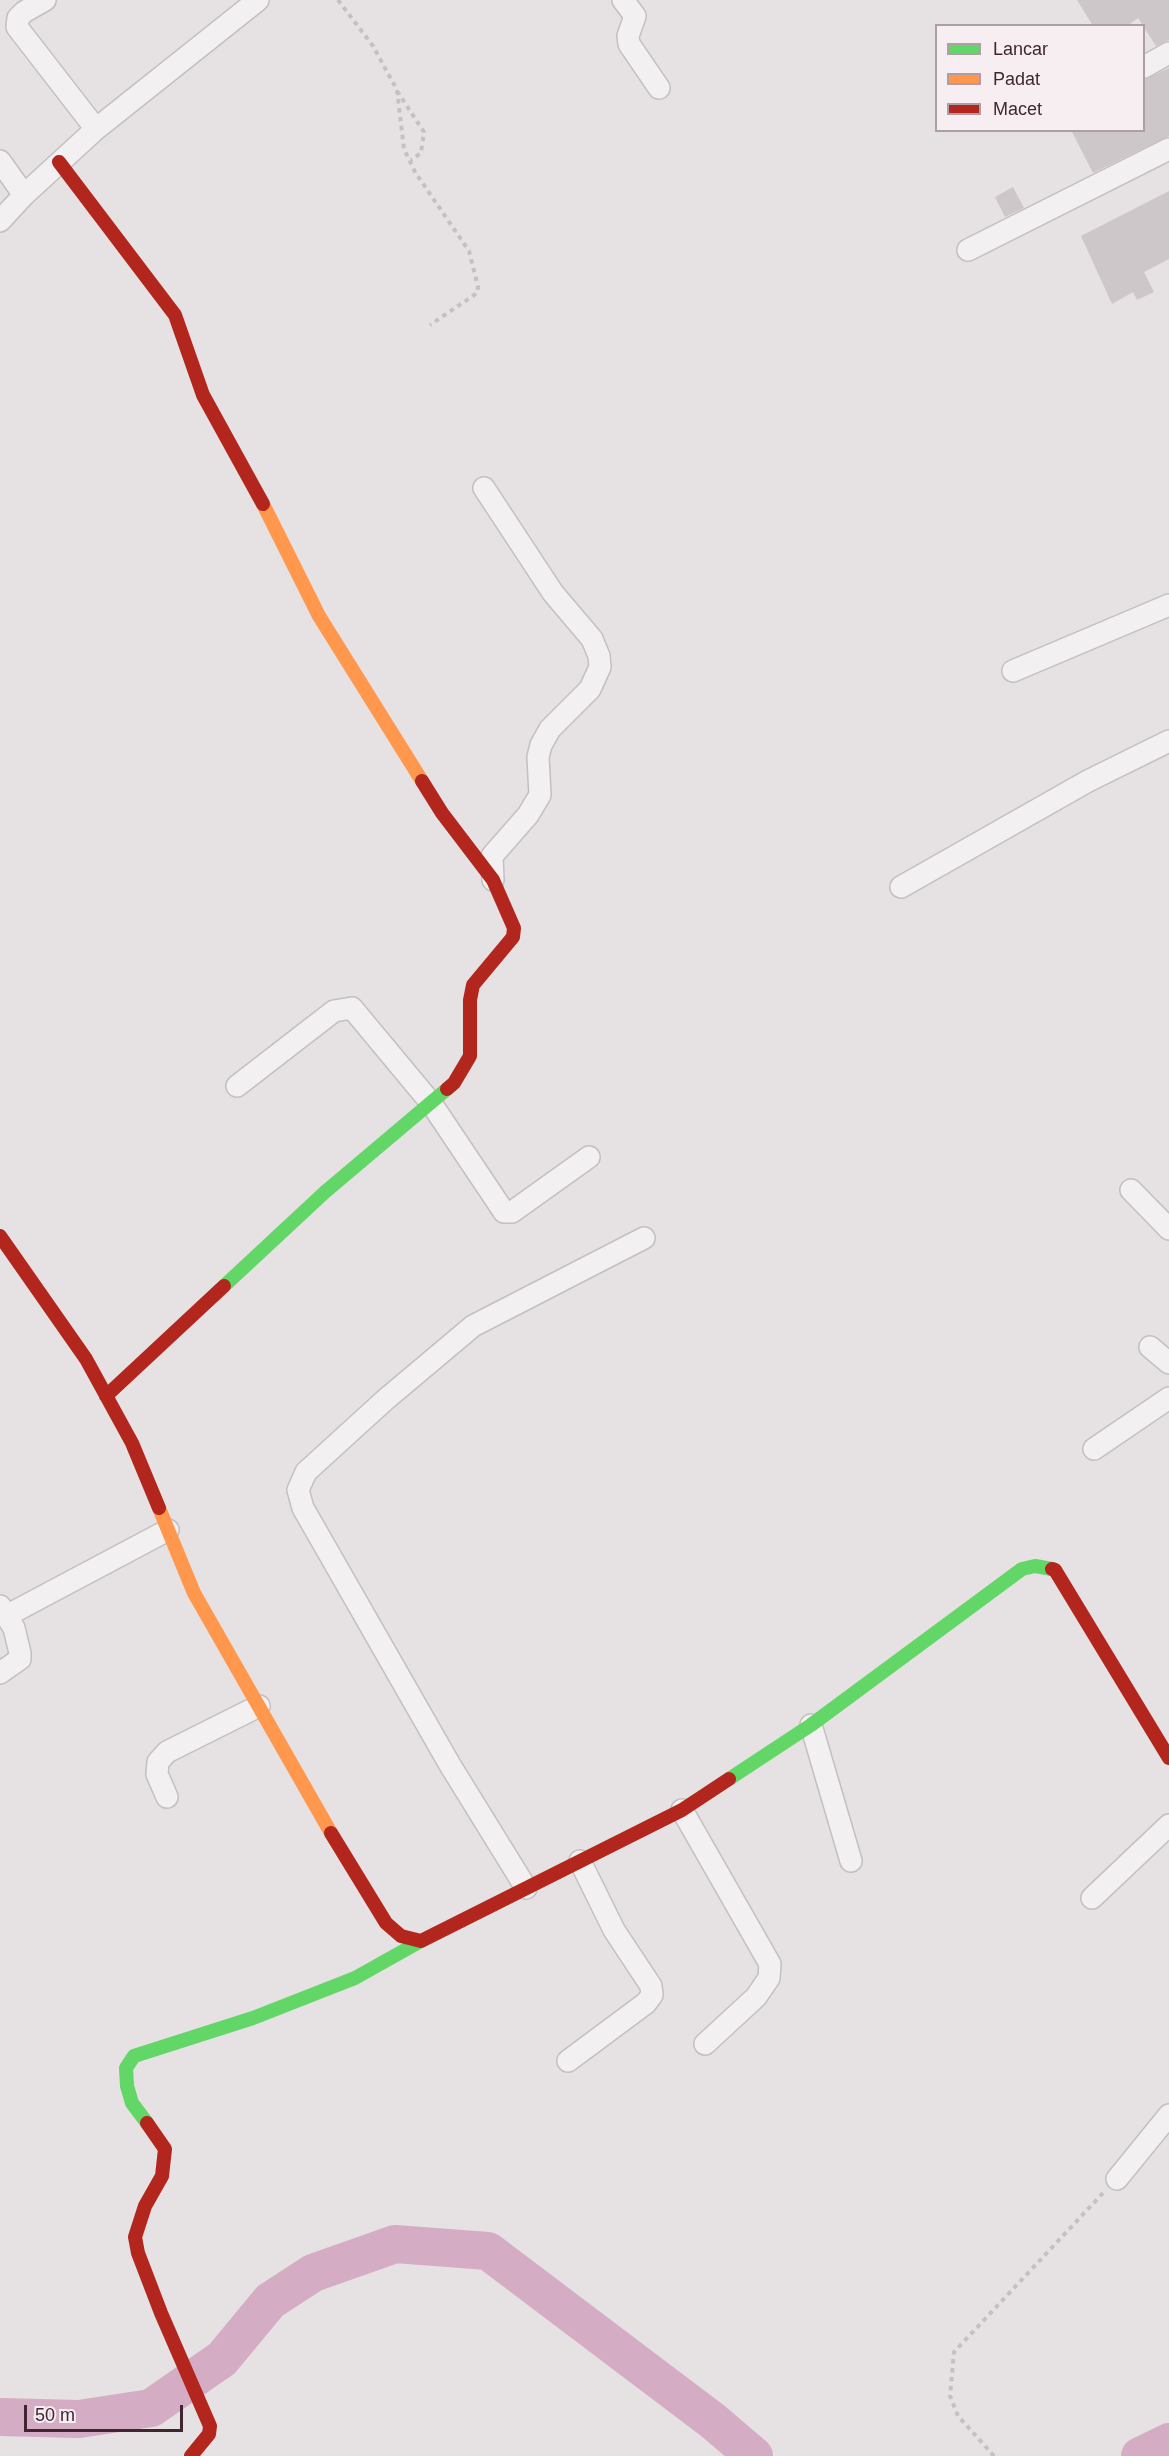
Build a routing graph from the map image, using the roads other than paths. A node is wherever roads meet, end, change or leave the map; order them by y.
1 (45, 0) edge
2 (258, 0) edge
3 (623, 0) edge
4 (21, 6) edge
5 (1169, 53) edge
6 (1145, 66) edge
7 (659, 88) dead end
8 (96, 129) junction
9 (1169, 148) edge
10 (0, 161) edge
11 (59, 162) junction
12 (24, 195) junction
13 (0, 221) edge
14 (968, 250) dead end
15 (484, 488) dead end
16 (1169, 605) edge
17 (1012, 671) dead end
18 (1169, 741) edge
19 (493, 880) junction
20 (901, 887) dead end
21 (237, 1086) dead end
22 (431, 1103) junction
23 (589, 1157) dead end
24 (1131, 1190) dead end
25 (1169, 1229) edge
26 (0, 1236) edge
27 (644, 1238) dead end
28 (1150, 1347) dead end
29 (1169, 1363) edge
30 (106, 1396) junction
31 (1169, 1398) edge
32 (1094, 1449) dead end
33 (168, 1530) junction
34 (3, 1611) edge
35 (0, 1673) edge
36 (259, 1706) junction
37 (811, 1725) junction
38 (1169, 1758) edge
39 (167, 1797) dead end
40 (682, 1810) junction
41 (1169, 1825) edge
42 (580, 1861) junction
43 (851, 1861) dead end
44 (526, 1888) junction
45 (1092, 1898) dead end
46 (421, 1941) junction
47 (705, 2044) dead end
48 (568, 2061) dead end
49 (1169, 2115) edge
50 (1117, 2179) road end
51 (191, 2456) edge

1 - 4 street
2 - 8 street
3 - 7 street
4 - 8 street
5 - 6 street
8 - 11 street
9 - 14 street
10 - 12 street
11 - 12 street
11 - 19 street
12 - 13 street
15 - 19 street
16 - 17 street
18 - 20 street
19 - 22 street
21 - 22 street
22 - 23 street
22 - 30 street
24 - 25 street
26 - 30 street
27 - 44 street
28 - 29 street
30 - 33 street
31 - 32 street
33 - 34 street
33 - 36 street
34 - 35 street
36 - 39 street
36 - 46 street
37 - 38 street
37 - 40 street
37 - 43 street
40 - 42 street
40 - 47 street
41 - 45 street
42 - 44 street
42 - 48 street
44 - 46 street
46 - 51 street
49 - 50 street

